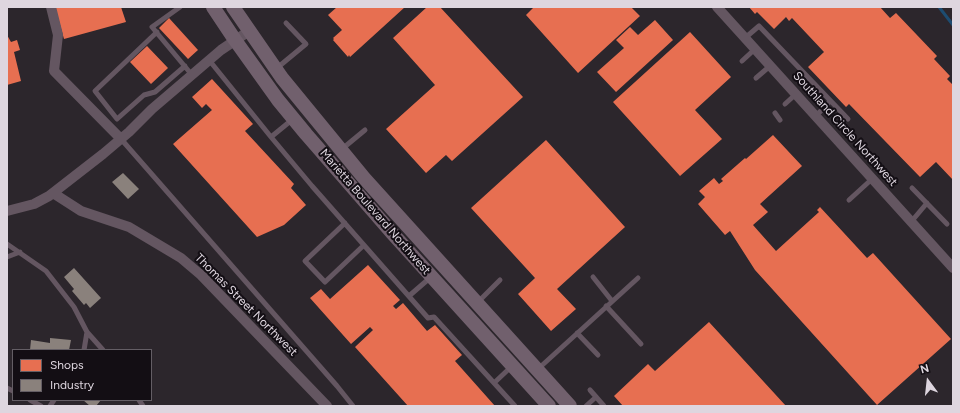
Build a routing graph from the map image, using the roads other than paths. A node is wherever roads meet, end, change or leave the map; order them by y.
1 (51, 7) edge
2 (180, 7) edge
3 (213, 7) edge
4 (233, 7) edge
5 (717, 7) edge
6 (286, 23) dead end
7 (249, 31) junction
8 (156, 32) junction
9 (745, 38) junction
10 (235, 40) junction
11 (755, 49) junction
12 (209, 60) junction
13 (742, 61) dead end
14 (185, 66) junction
15 (770, 66) junction
16 (276, 69) junction
17 (192, 75) junction
18 (756, 78) dead end
19 (796, 94) junction
20 (830, 101) junction
21 (785, 104) dead end
22 (775, 113) dead end
23 (816, 116) junction
24 (294, 118) junction
25 (848, 119) dead end
26 (780, 120) dead end
27 (365, 130) dead end
28 (271, 136) junction
29 (121, 139) junction
30 (342, 150) junction
31 (872, 178) junction
32 (912, 188) dead end
33 (53, 193) junction
34 (850, 200) dead end
35 (927, 203) junction
36 (7, 212) edge
37 (911, 222) junction
38 (345, 223) junction
39 (947, 224) dead end
40 (7, 244) edge
41 (364, 245) junction
42 (20, 252) junction
43 (7, 257) edge
44 (953, 268) edge
45 (432, 276) junction
46 (593, 277) dead end
47 (638, 278) dead end
48 (500, 280) dead end
49 (409, 296) junction
50 (612, 300) junction
51 (477, 303) junction
52 (606, 306) junction
53 (87, 332) junction
54 (577, 333) junction
55 (641, 344) dead end
56 (84, 349) edge
57 (102, 349) edge
58 (598, 355) dead end
59 (512, 365) junction
60 (537, 369) junction
61 (494, 383) junction
62 (590, 390) dead end
63 (596, 397) junction
64 (32, 401) edge
65 (42, 406) edge
66 (327, 406) edge
67 (353, 406) edge
68 (515, 406) edge
69 (549, 406) edge
70 (570, 406) edge
71 (586, 406) edge
72 (604, 406) edge

1 - 29 street
2 - 8 lane
3 - 10 main road, Marietta Boulevard Northwest
4 - 7 main road
5 - 9 street, Southland Circle Northwest
6 - 16 lane
7 - 10 street
7 - 16 main road
8 - 14 lane
8 - 14 lane
9 - 11 street, Southland Circle Northwest
9 - 20 lane
10 - 12 street
10 - 24 main road, Marietta Boulevard Northwest
11 - 13 lane
11 - 15 street, Southland Circle Northwest
12 - 17 street
12 - 28 lane
14 - 17 lane
15 - 18 lane
15 - 19 street, Southland Circle Northwest
16 - 30 main road
17 - 29 street
19 - 21 lane
19 - 23 street, Southland Circle Northwest
20 - 23 lane
20 - 25 lane
22 - 26 lane
23 - 31 street, Southland Circle Northwest
24 - 28 lane
24 - 45 main road, Marietta Boulevard Northwest
27 - 30 lane
28 - 38 lane
29 - 33 street
29 - 67 lane
30 - 51 main road
31 - 34 lane
31 - 37 street, Southland Circle Northwest
32 - 35 lane
33 - 36 street
33 - 66 street, Thomas Street Northwest
35 - 37 lane
35 - 39 lane
37 - 44 street, Southland Circle Northwest
38 - 41 lane
38 - 41 lane
40 - 42 lane
41 - 49 lane
42 - 43 lane
42 - 53 lane
45 - 49 lane
45 - 59 main road, Marietta Boulevard Northwest
46 - 50 lane
47 - 50 lane
48 - 51 lane
49 - 61 lane
50 - 52 lane
51 - 60 main road
52 - 54 lane
52 - 55 lane
53 - 56 lane
53 - 57 lane
54 - 58 lane
54 - 60 lane
59 - 61 lane
59 - 69 main road, Marietta Boulevard Northwest
60 - 70 main road
61 - 68 lane
62 - 63 lane
63 - 71 lane
63 - 72 lane
64 - 65 lane

